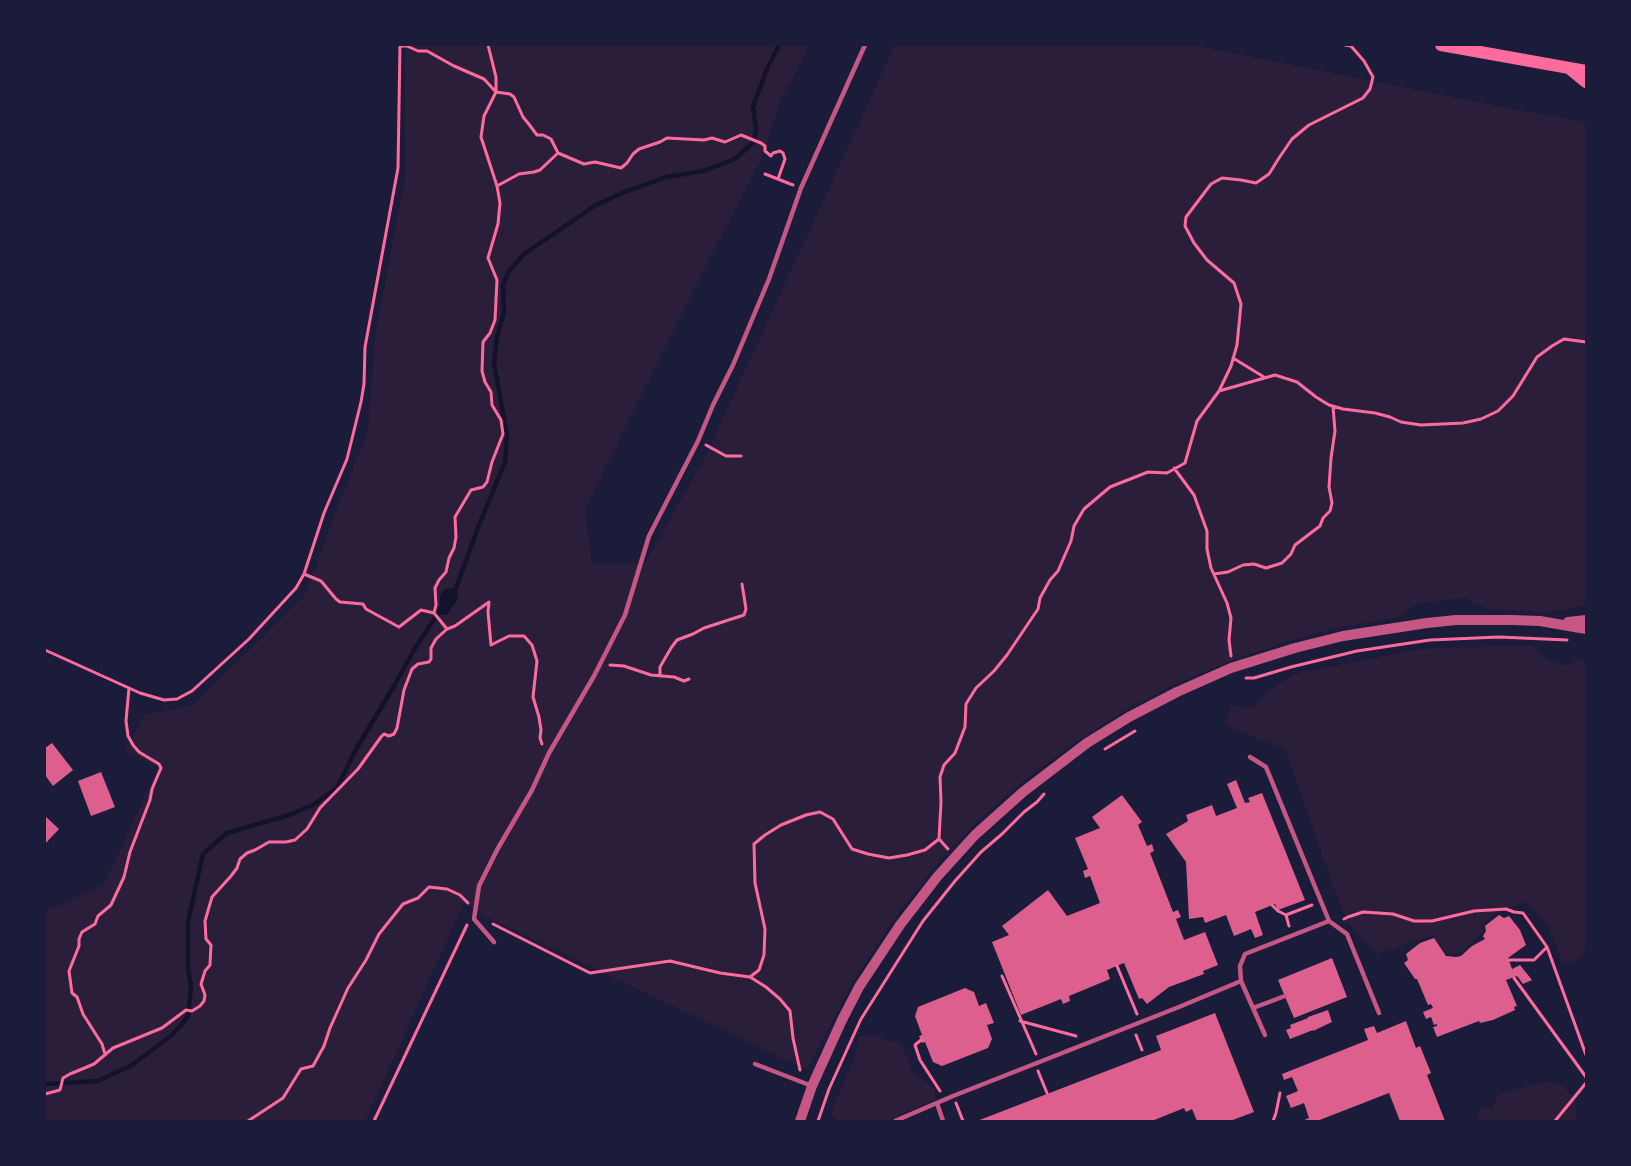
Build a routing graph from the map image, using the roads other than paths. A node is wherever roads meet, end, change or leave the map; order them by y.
1 (865, 45) edge
2 (1441, 45) edge
3 (1569, 68) junction
4 (1586, 72) edge
5 (1586, 82) edge
6 (1586, 620) edge
7 (1540, 621) junction
8 (1586, 629) edge
9 (1250, 758) dead end
10 (1329, 921) junction
11 (494, 942) dead end
12 (1241, 981) junction
13 (1285, 996) dead end
14 (1253, 1008) junction
15 (1379, 1013) dead end
16 (1265, 1035) dead end
17 (755, 1064) dead end
18 (807, 1084) junction
19 (937, 1103) junction
20 (800, 1121) edge
21 (895, 1121) edge
22 (943, 1121) edge

1 - 11 lane
2 - 3 main road
3 - 4 main road
3 - 5 main road
6 - 7 street
7 - 8 street
7 - 18 street
9 - 10 lane
10 - 12 lane
10 - 15 lane
12 - 14 lane
12 - 19 lane
13 - 14 lane
14 - 16 lane
17 - 18 lane
18 - 20 street
19 - 21 lane
19 - 22 lane

